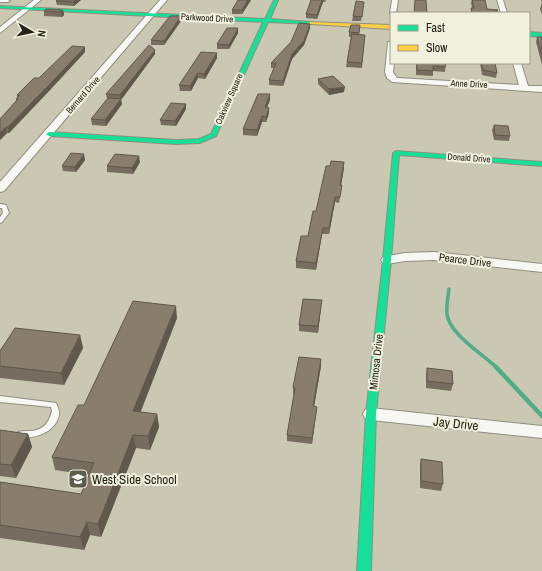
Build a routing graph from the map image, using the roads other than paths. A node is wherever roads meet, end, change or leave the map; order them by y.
1 (38, 0) edge
2 (164, 0) edge
3 (276, 0) edge
4 (395, 0) edge
5 (500, 0) edge
6 (0, 1) edge
7 (8, 1) dead end
8 (0, 7) edge
9 (28, 9) junction
10 (393, 12) edge
11 (504, 12) edge
12 (151, 15) junction
13 (265, 21) junction
14 (390, 27) edge
15 (0, 31) edge
16 (530, 34) edge
17 (542, 35) edge
18 (390, 58) edge
19 (517, 64) edge
20 (524, 88) junction
21 (542, 89) edge
22 (49, 134) junction
23 (396, 153) joint
24 (542, 164) edge
25 (5, 177) edge
26 (0, 189) edge
27 (0, 206) edge
28 (0, 221) edge
29 (387, 260) junction
30 (542, 268) edge
31 (0, 399) edge
32 (371, 414) junction
33 (542, 432) edge
34 (12, 433) edge
35 (364, 571) edge

1 - 9 street
2 - 12 street, Bernard Drive
3 - 13 street, Oakview Square
4 - 10 street
5 - 11 street
6 - 7 lane
8 - 9 street, Parkwood Drive
9 - 12 street, Parkwood Drive
9 - 15 street
12 - 13 street, Parkwood Drive
12 - 22 street, Bernard Drive
13 - 14 street, Parkwood Drive
13 - 22 street, Oakview Square
16 - 17 street
18 - 20 street, Anne Drive
19 - 20 street
20 - 21 street, Anne Drive
22 - 25 street, Bernard Drive
23 - 24 street, Donald Drive
23 - 29 street, Mimosa Drive
25 - 26 street, Bernard Drive
27 - 28 lane
29 - 30 street, Pearce Drive
29 - 32 street, Mimosa Drive
31 - 34 lane
32 - 33 street, Jay Drive
32 - 35 street, Mimosa Drive

